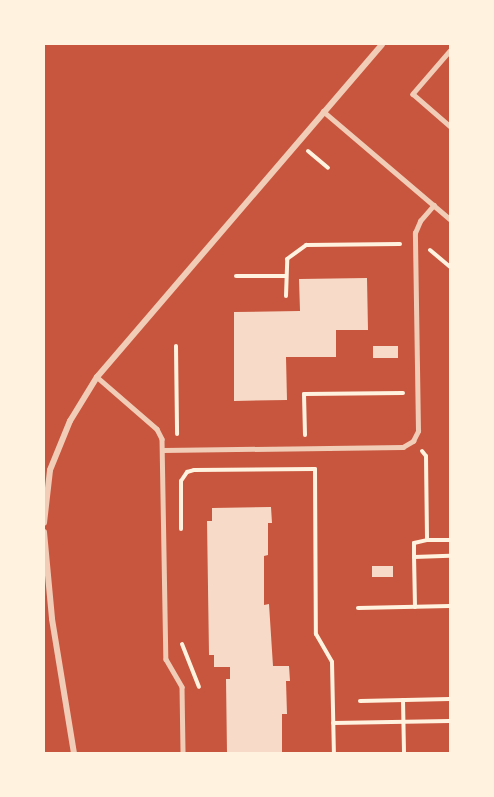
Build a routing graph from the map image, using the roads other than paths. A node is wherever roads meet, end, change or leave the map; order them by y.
1 (382, 44) edge
2 (450, 51) edge
3 (323, 111) junction
4 (450, 126) edge
5 (434, 205) junction
6 (450, 219) edge
7 (97, 377) junction
8 (163, 450) junction
9 (44, 523) edge
10 (44, 532) edge
11 (74, 753) edge
12 (183, 753) edge

1 - 3 street
2 - 4 lane
3 - 5 lane
3 - 7 street
5 - 6 lane
5 - 8 lane
7 - 8 lane
7 - 9 street
8 - 12 lane
10 - 11 street

